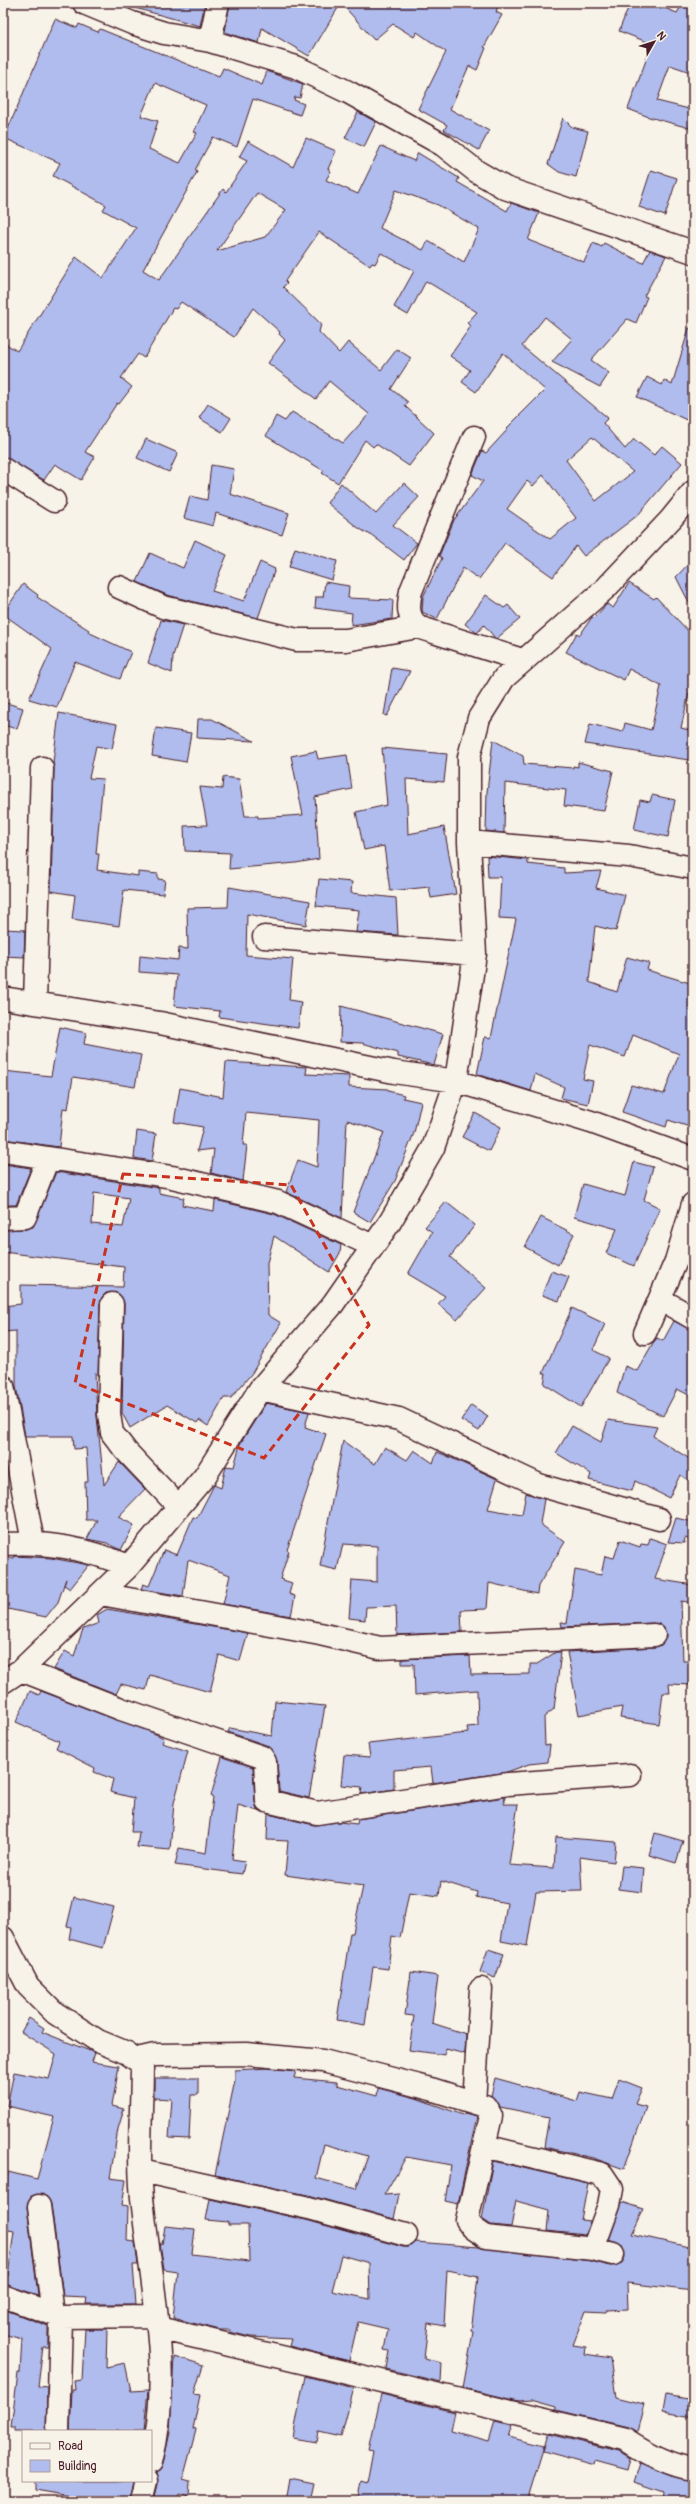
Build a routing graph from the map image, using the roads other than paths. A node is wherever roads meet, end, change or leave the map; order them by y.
1 (84, 3) edge
2 (218, 3) edge
3 (210, 41) junction
4 (693, 252) edge
5 (474, 437) dead end
6 (3, 468) edge
7 (693, 492) edge
8 (54, 501) dead end
9 (119, 587) dead end
10 (418, 627) junction
11 (522, 660) junction
12 (42, 768) dead end
13 (469, 842) junction
14 (693, 868) edge
15 (264, 937) dead end
16 (475, 954) junction
17 (3, 998) edge
18 (35, 1002) junction
19 (456, 1081) junction
20 (3, 1151) edge
21 (48, 1158) junction
22 (693, 1159) edge
23 (693, 1204) edge
24 (3, 1218) edge
25 (373, 1246) junction
26 (660, 1299) junction
27 (112, 1304) dead end
28 (693, 1318) edge
29 (645, 1333) dead end
30 (3, 1386) edge
31 (260, 1389) junction
32 (179, 1507) junction
33 (659, 1519) dead end
34 (33, 1542) junction
35 (3, 1544) edge
36 (129, 1566) junction
37 (101, 1594) junction
38 (654, 1635) dead end
39 (21, 1670) junction
40 (3, 1682) edge
41 (630, 1775) dead end
42 (3, 1938) edge
43 (481, 1989) dead end
44 (137, 2059) junction
45 (474, 2103) junction
46 (484, 2146) junction
47 (142, 2171) junction
48 (39, 2206) dead end
49 (406, 2235) dead end
50 (3, 2296) edge
51 (57, 2315) junction
52 (157, 2322) junction
53 (58, 2430) edge
54 (152, 2455) edge
55 (693, 2469) edge
56 (146, 2482) edge
57 (141, 2501) edge

1 - 3 street
2 - 3 street
3 - 4 street
5 - 10 street
6 - 8 street
7 - 11 street
9 - 10 street
10 - 11 street
11 - 13 street
12 - 18 street
13 - 14 street
13 - 16 street
15 - 16 street
16 - 19 street
17 - 18 street
18 - 19 street
19 - 22 street
19 - 25 street
20 - 21 street
21 - 24 street
21 - 25 street
23 - 26 street
25 - 31 street
26 - 28 street
26 - 29 street
27 - 32 street
30 - 34 street
31 - 32 street
31 - 33 street
32 - 36 street
34 - 35 street
34 - 36 street
36 - 37 street
37 - 38 street
37 - 39 street
39 - 40 street
39 - 41 street
42 - 44 street
43 - 45 street
44 - 45 street
44 - 47 street
45 - 46 street
46 - 46 street
47 - 49 street
47 - 52 street
48 - 51 street
50 - 51 street
51 - 52 street
51 - 53 street
52 - 54 street
52 - 55 street
56 - 57 street

